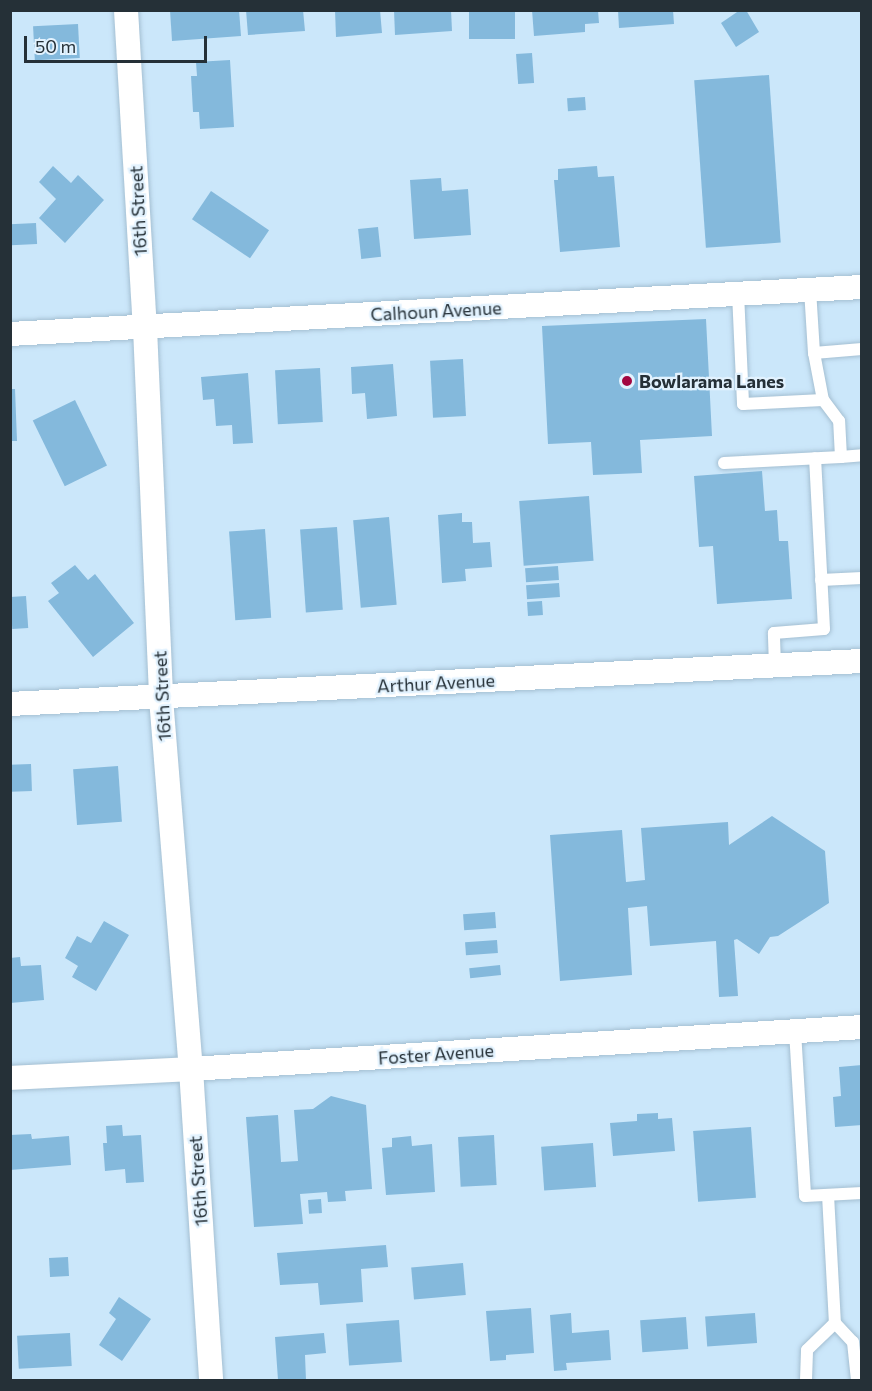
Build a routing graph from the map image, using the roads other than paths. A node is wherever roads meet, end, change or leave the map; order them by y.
1 (126, 10) edge
2 (861, 287) edge
3 (810, 289) junction
4 (738, 293) junction
5 (145, 328) junction
6 (10, 334) edge
7 (861, 349) edge
8 (814, 352) junction
9 (823, 400) junction
10 (861, 455) edge
11 (841, 457) junction
12 (815, 458) junction
13 (724, 463) dead end
14 (861, 578) edge
15 (821, 580) junction
16 (861, 661) edge
17 (776, 666) junction
18 (162, 698) junction
19 (10, 704) edge
20 (861, 1027) edge
21 (795, 1031) junction
22 (191, 1069) junction
23 (10, 1078) edge
24 (861, 1193) edge
25 (828, 1195) junction
26 (835, 1323) junction
27 (211, 1380) edge
28 (806, 1380) edge
29 (857, 1380) edge

1 - 5 street, 16th Street
2 - 3 street, Calhoun Avenue
3 - 4 street, Calhoun Avenue
3 - 8 lane
4 - 5 street, Calhoun Avenue
4 - 9 lane
5 - 6 street, Calhoun Avenue
5 - 18 street, 16th Street
7 - 8 lane
8 - 9 lane
9 - 11 lane
10 - 11 lane
11 - 12 lane
12 - 13 lane
12 - 15 lane
14 - 15 lane
15 - 17 lane
16 - 17 street, Arthur Avenue
17 - 18 street, Arthur Avenue
18 - 19 street, Arthur Avenue
18 - 22 street, 16th Street
20 - 21 street, Foster Avenue
21 - 22 street, Foster Avenue
21 - 25 lane
22 - 23 street, Foster Avenue
22 - 27 street, 16th Street
24 - 25 lane
25 - 26 lane
26 - 28 lane
26 - 29 lane

